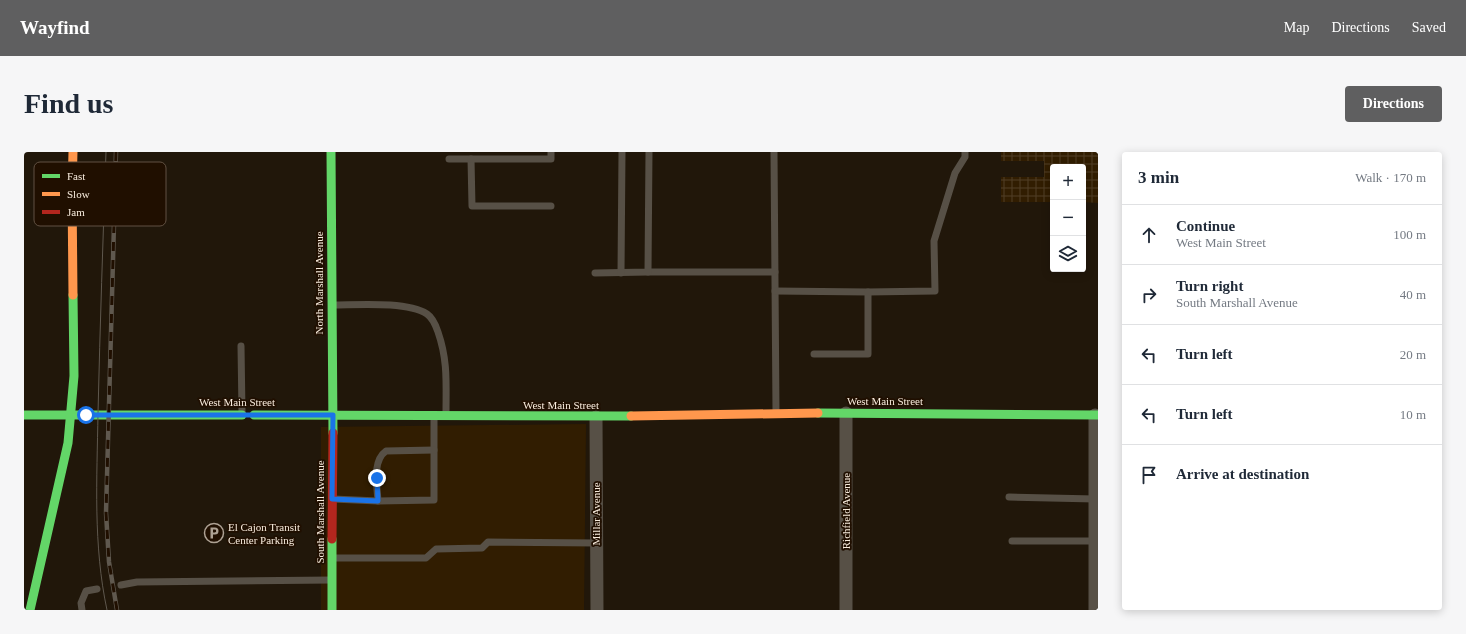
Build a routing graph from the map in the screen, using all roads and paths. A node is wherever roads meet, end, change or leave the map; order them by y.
1 (73, 152) edge
2 (331, 152) edge
3 (551, 152) edge
4 (622, 152) edge
5 (649, 152) edge
6 (774, 152) edge
7 (965, 152) edge
8 (499, 156) edge
9 (449, 159) dead end
10 (470, 159) junction
11 (73, 162) edge
12 (550, 206) dead end
13 (72, 226) edge
14 (648, 272) junction
15 (775, 272) junction
16 (595, 273) dead end
17 (621, 273) junction
18 (775, 291) junction
19 (868, 292) junction
20 (331, 304) junction
21 (241, 346) dead end
22 (814, 354) dead end
23 (846, 412) junction
24 (776, 414) junction
25 (24, 415) edge
26 (70, 415) junction
27 (242, 415) junction
28 (333, 415) junction
29 (1096, 415) edge
30 (434, 416) junction
31 (446, 416) junction
32 (596, 417) junction
33 (434, 450) junction
34 (1009, 497) dead end
35 (332, 499) junction
36 (1095, 499) junction
37 (378, 501) junction
38 (1012, 541) dead end
39 (597, 543) junction
40 (1096, 543) edge
41 (332, 558) junction
42 (1096, 572) edge
43 (332, 580) junction
44 (121, 585) dead end
45 (97, 589) dead end
46 (30, 610) edge
47 (82, 610) edge
48 (332, 610) edge
49 (597, 610) edge
50 (846, 610) edge
51 (1095, 610) edge

1 - 11 main road
2 - 20 main road, North Marshall Avenue
3 - 8 lane
4 - 17 lane
5 - 14 lane
6 - 15 lane
7 - 19 lane
8 - 10 lane
9 - 10 lane
10 - 12 lane
13 - 26 main road
14 - 15 lane
14 - 17 lane
15 - 18 lane
16 - 17 lane
18 - 19 lane
18 - 24 lane
19 - 22 lane
20 - 28 main road, North Marshall Avenue
20 - 31 lane
21 - 27 lane
23 - 24 main road, West Main Street
23 - 29 main road, West Main Street
23 - 50 street, Richfield Avenue
24 - 32 main road, West Main Street
25 - 26 main road, West Main Street
26 - 27 main road, West Main Street
26 - 46 main road
27 - 28 main road, West Main Street
28 - 30 main road, West Main Street
28 - 35 main road, South Marshall Avenue
29 - 36 street
30 - 31 main road, West Main Street
30 - 33 lane
31 - 32 main road, West Main Street
32 - 39 street, Millar Avenue
33 - 37 lane
33 - 37 lane
34 - 36 lane
35 - 37 lane
35 - 41 main road, South Marshall Avenue
36 - 40 street
38 - 40 lane
39 - 41 lane
39 - 49 street, Millar Avenue
40 - 42 street
41 - 43 main road, South Marshall Avenue
42 - 51 street
43 - 44 lane
43 - 48 main road, South Marshall Avenue
45 - 47 lane

